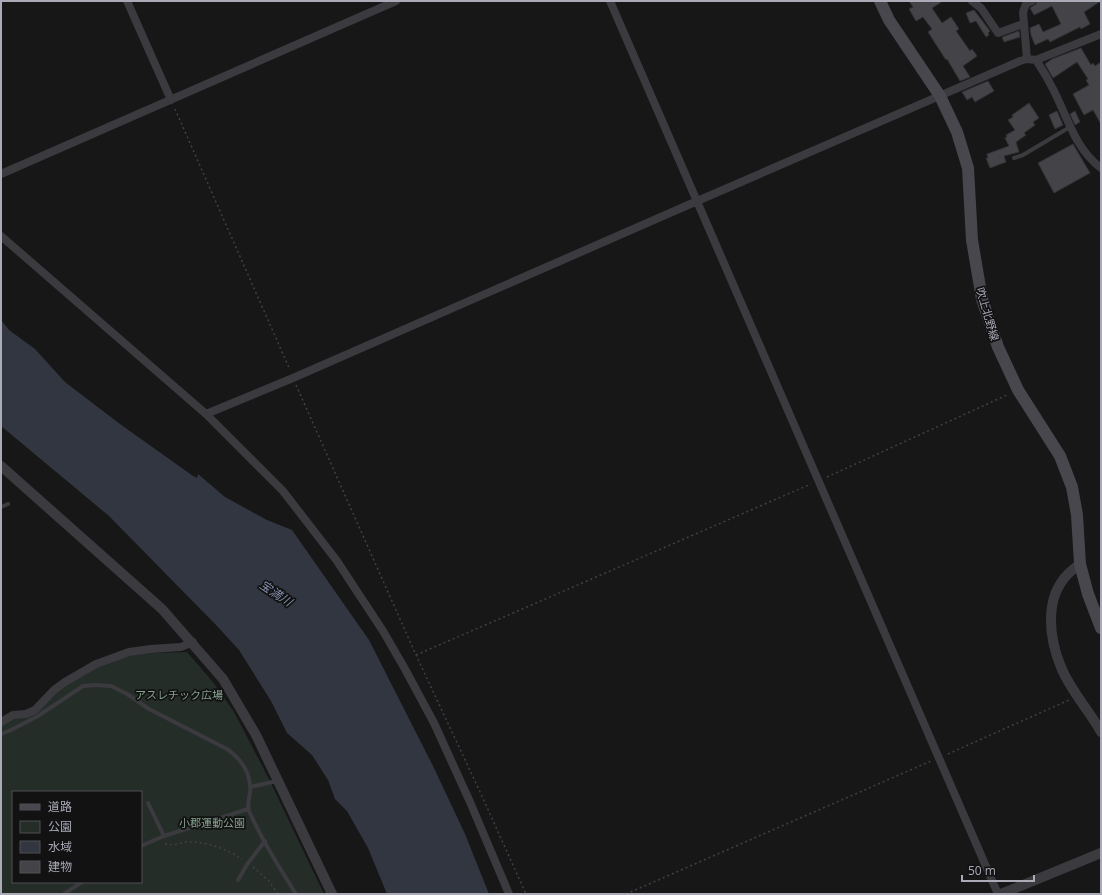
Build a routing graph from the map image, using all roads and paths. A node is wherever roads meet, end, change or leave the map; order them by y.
1 (127, 1) edge
2 (396, 1) edge
3 (610, 1) edge
4 (880, 1) edge
5 (972, 1) edge
6 (1031, 1) edge
7 (1023, 24) junction
8 (1101, 34) edge
9 (1027, 59) junction
10 (1036, 60) junction
11 (940, 96) junction
12 (171, 100) junction
13 (1070, 127) junction
14 (1014, 158) dead end
15 (1101, 168) edge
16 (1, 174) edge
17 (695, 202) junction
18 (1, 236) edge
19 (293, 378) junction
20 (1018, 390) junction
21 (206, 414) junction
22 (1, 466) edge
23 (818, 481) junction
24 (8, 504) dead end
25 (1, 507) edge
26 (1080, 564) junction
27 (1101, 628) edge
28 (193, 642) junction
29 (416, 655) junction
30 (1078, 696) junction
31 (1, 722) edge
32 (1101, 732) edge
33 (1, 734) edge
34 (940, 757) junction
35 (278, 781) junction
36 (250, 787) junction
37 (148, 803) dead end
38 (248, 808) junction
39 (163, 836) junction
40 (265, 841) junction
41 (142, 846) edge
42 (1101, 852) edge
43 (248, 863) junction
44 (238, 880) dead end
45 (80, 883) edge
46 (64, 894) edge
47 (278, 894) edge
48 (296, 894) edge
49 (332, 894) edge
50 (509, 894) edge
51 (526, 894) edge
52 (626, 894) edge
53 (999, 894) edge

1 - 12 street
2 - 12 street
3 - 17 street
4 - 11 main road, 吹上北野線
5 - 7 street
6 - 7 street
7 - 9 street
8 - 10 street
9 - 10 street
9 - 11 street
10 - 13 street
11 - 17 street
11 - 20 main road, 吹上北野線
12 - 16 street
12 - 19 path
13 - 14 lane
13 - 15 street
17 - 19 street
17 - 23 street
18 - 21 street
19 - 21 street
19 - 29 path
20 - 23 path
20 - 26 main road, 吹上北野線
21 - 50 street
22 - 28 street
23 - 29 path
23 - 34 street
24 - 25 lane
26 - 27 main road, 吹上北野線
26 - 30 street
28 - 31 street
28 - 35 street
29 - 51 path
30 - 32 street
30 - 34 path
33 - 36 lane
34 - 52 path
34 - 53 street
35 - 36 lane
35 - 49 street
36 - 38 lane
37 - 39 lane
38 - 39 lane
38 - 40 lane
39 - 41 lane
39 - 43 path
40 - 43 lane
40 - 48 lane
42 - 53 street
43 - 44 lane
43 - 47 path
45 - 46 lane

